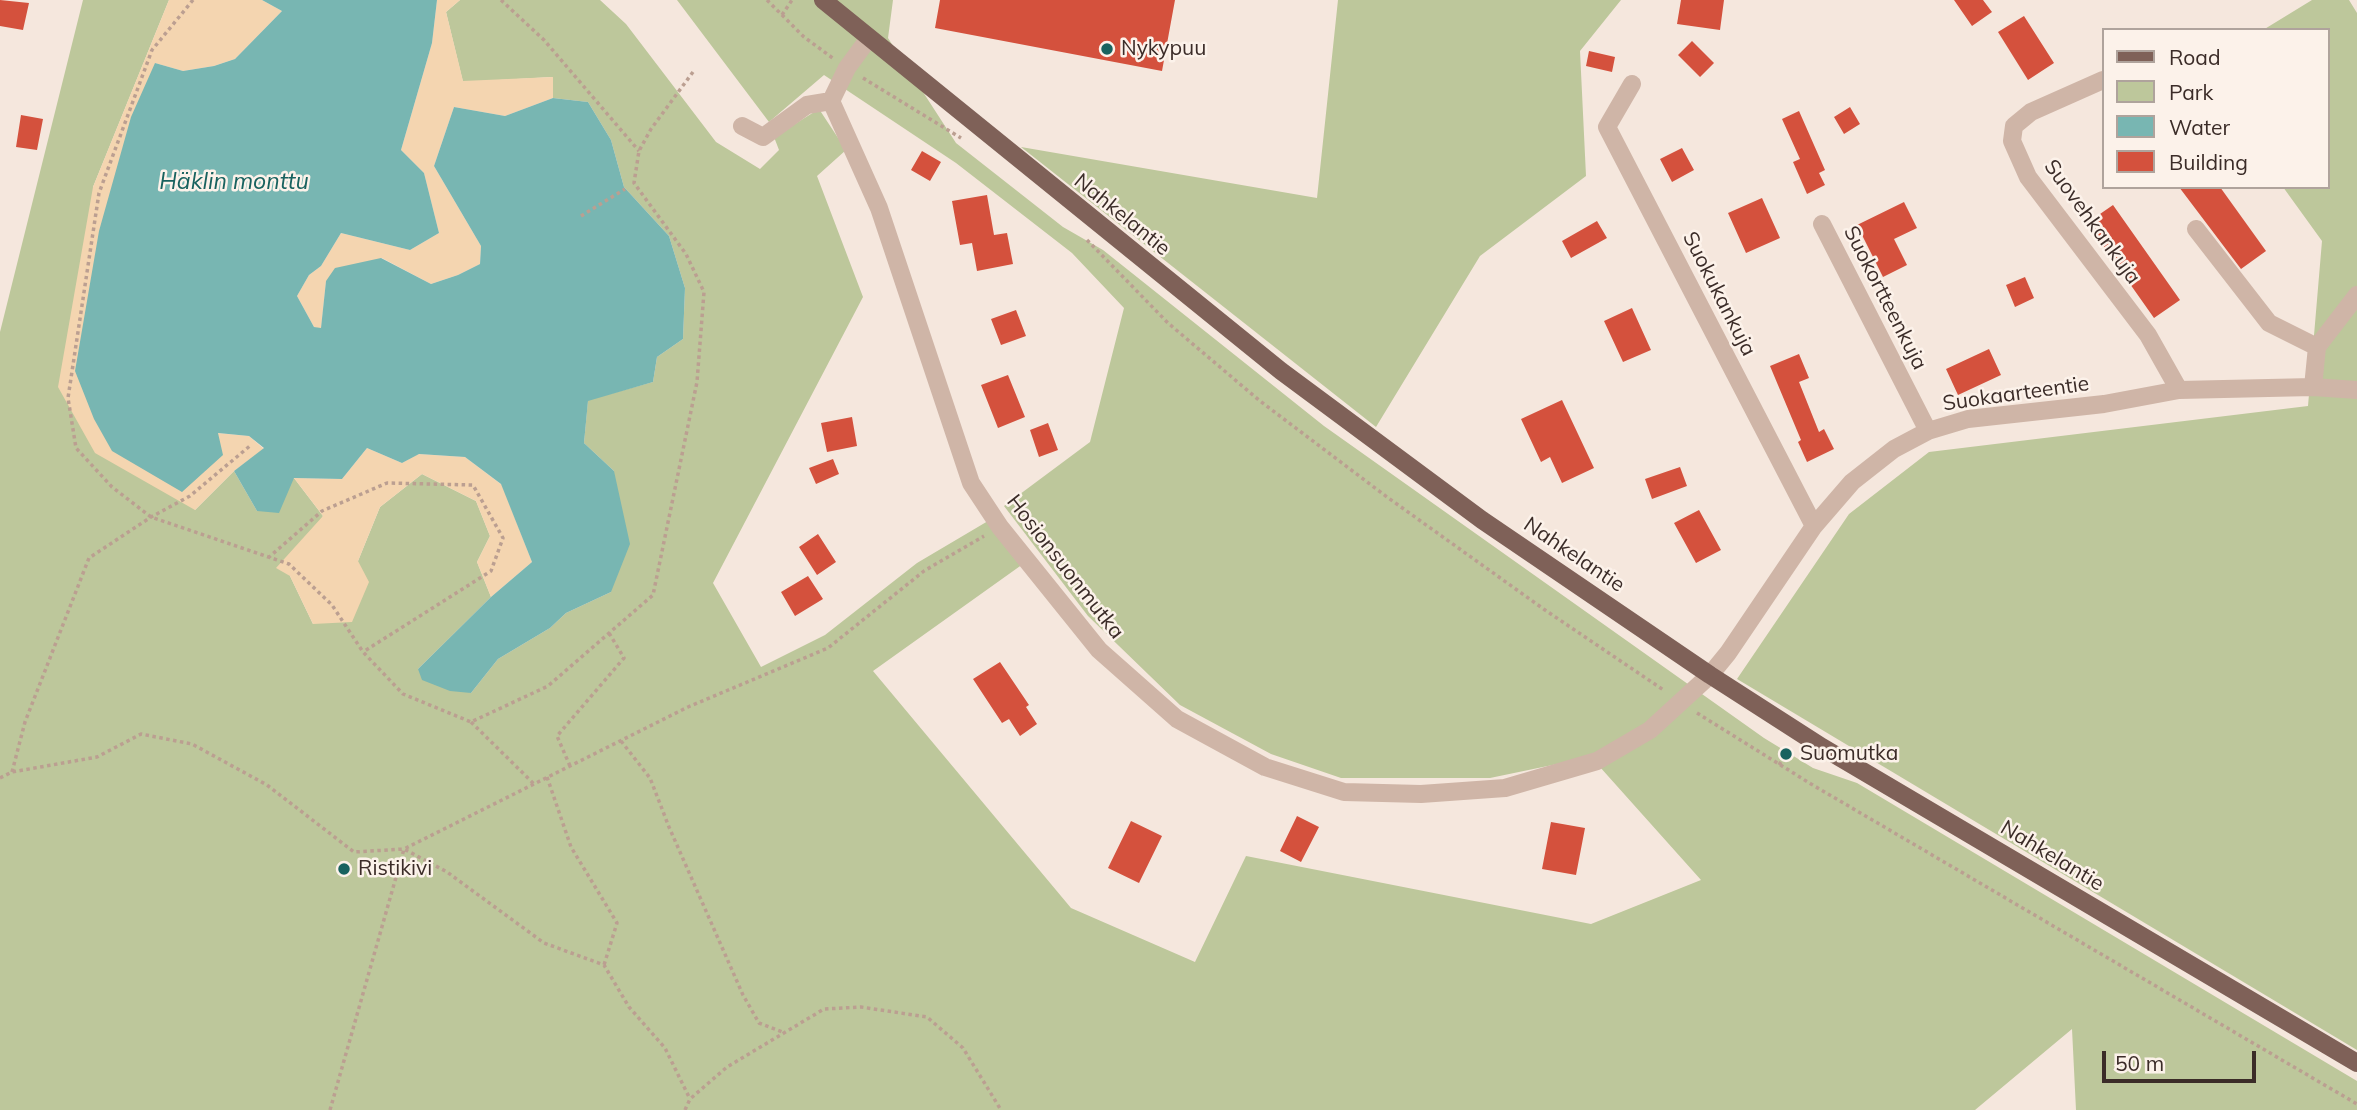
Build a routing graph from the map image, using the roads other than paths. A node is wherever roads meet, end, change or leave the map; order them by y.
1 (823, 0) edge
2 (869, 38) junction
3 (2102, 80) edge
4 (1632, 84) dead end
5 (831, 101) junction
6 (742, 126) dead end
7 (1822, 223) dead end
8 (2196, 229) dead end
9 (2357, 295) edge
10 (2316, 348) junction
11 (2313, 387) junction
12 (2179, 390) junction
13 (2357, 390) edge
14 (1928, 431) junction
15 (1814, 526) junction
16 (1710, 675) junction
17 (2357, 1063) edge

1 - 2 main road, Nahkelantie
2 - 5 street
2 - 16 main road, Nahkelantie
3 - 12 street, Suovehkankuja
4 - 15 street, Suokukankuja
5 - 6 street
5 - 16 street, Hosionsuonmutka
7 - 14 street, Suokortteenkuja
8 - 10 street
9 - 10 street
10 - 11 street
11 - 12 street, Suokaarteentie
11 - 13 street, Suokaarteentie
12 - 14 street, Suokaarteentie
14 - 15 street, Suokaarteentie
15 - 16 street, Suokaarteentie
16 - 17 main road, Nahkelantie

